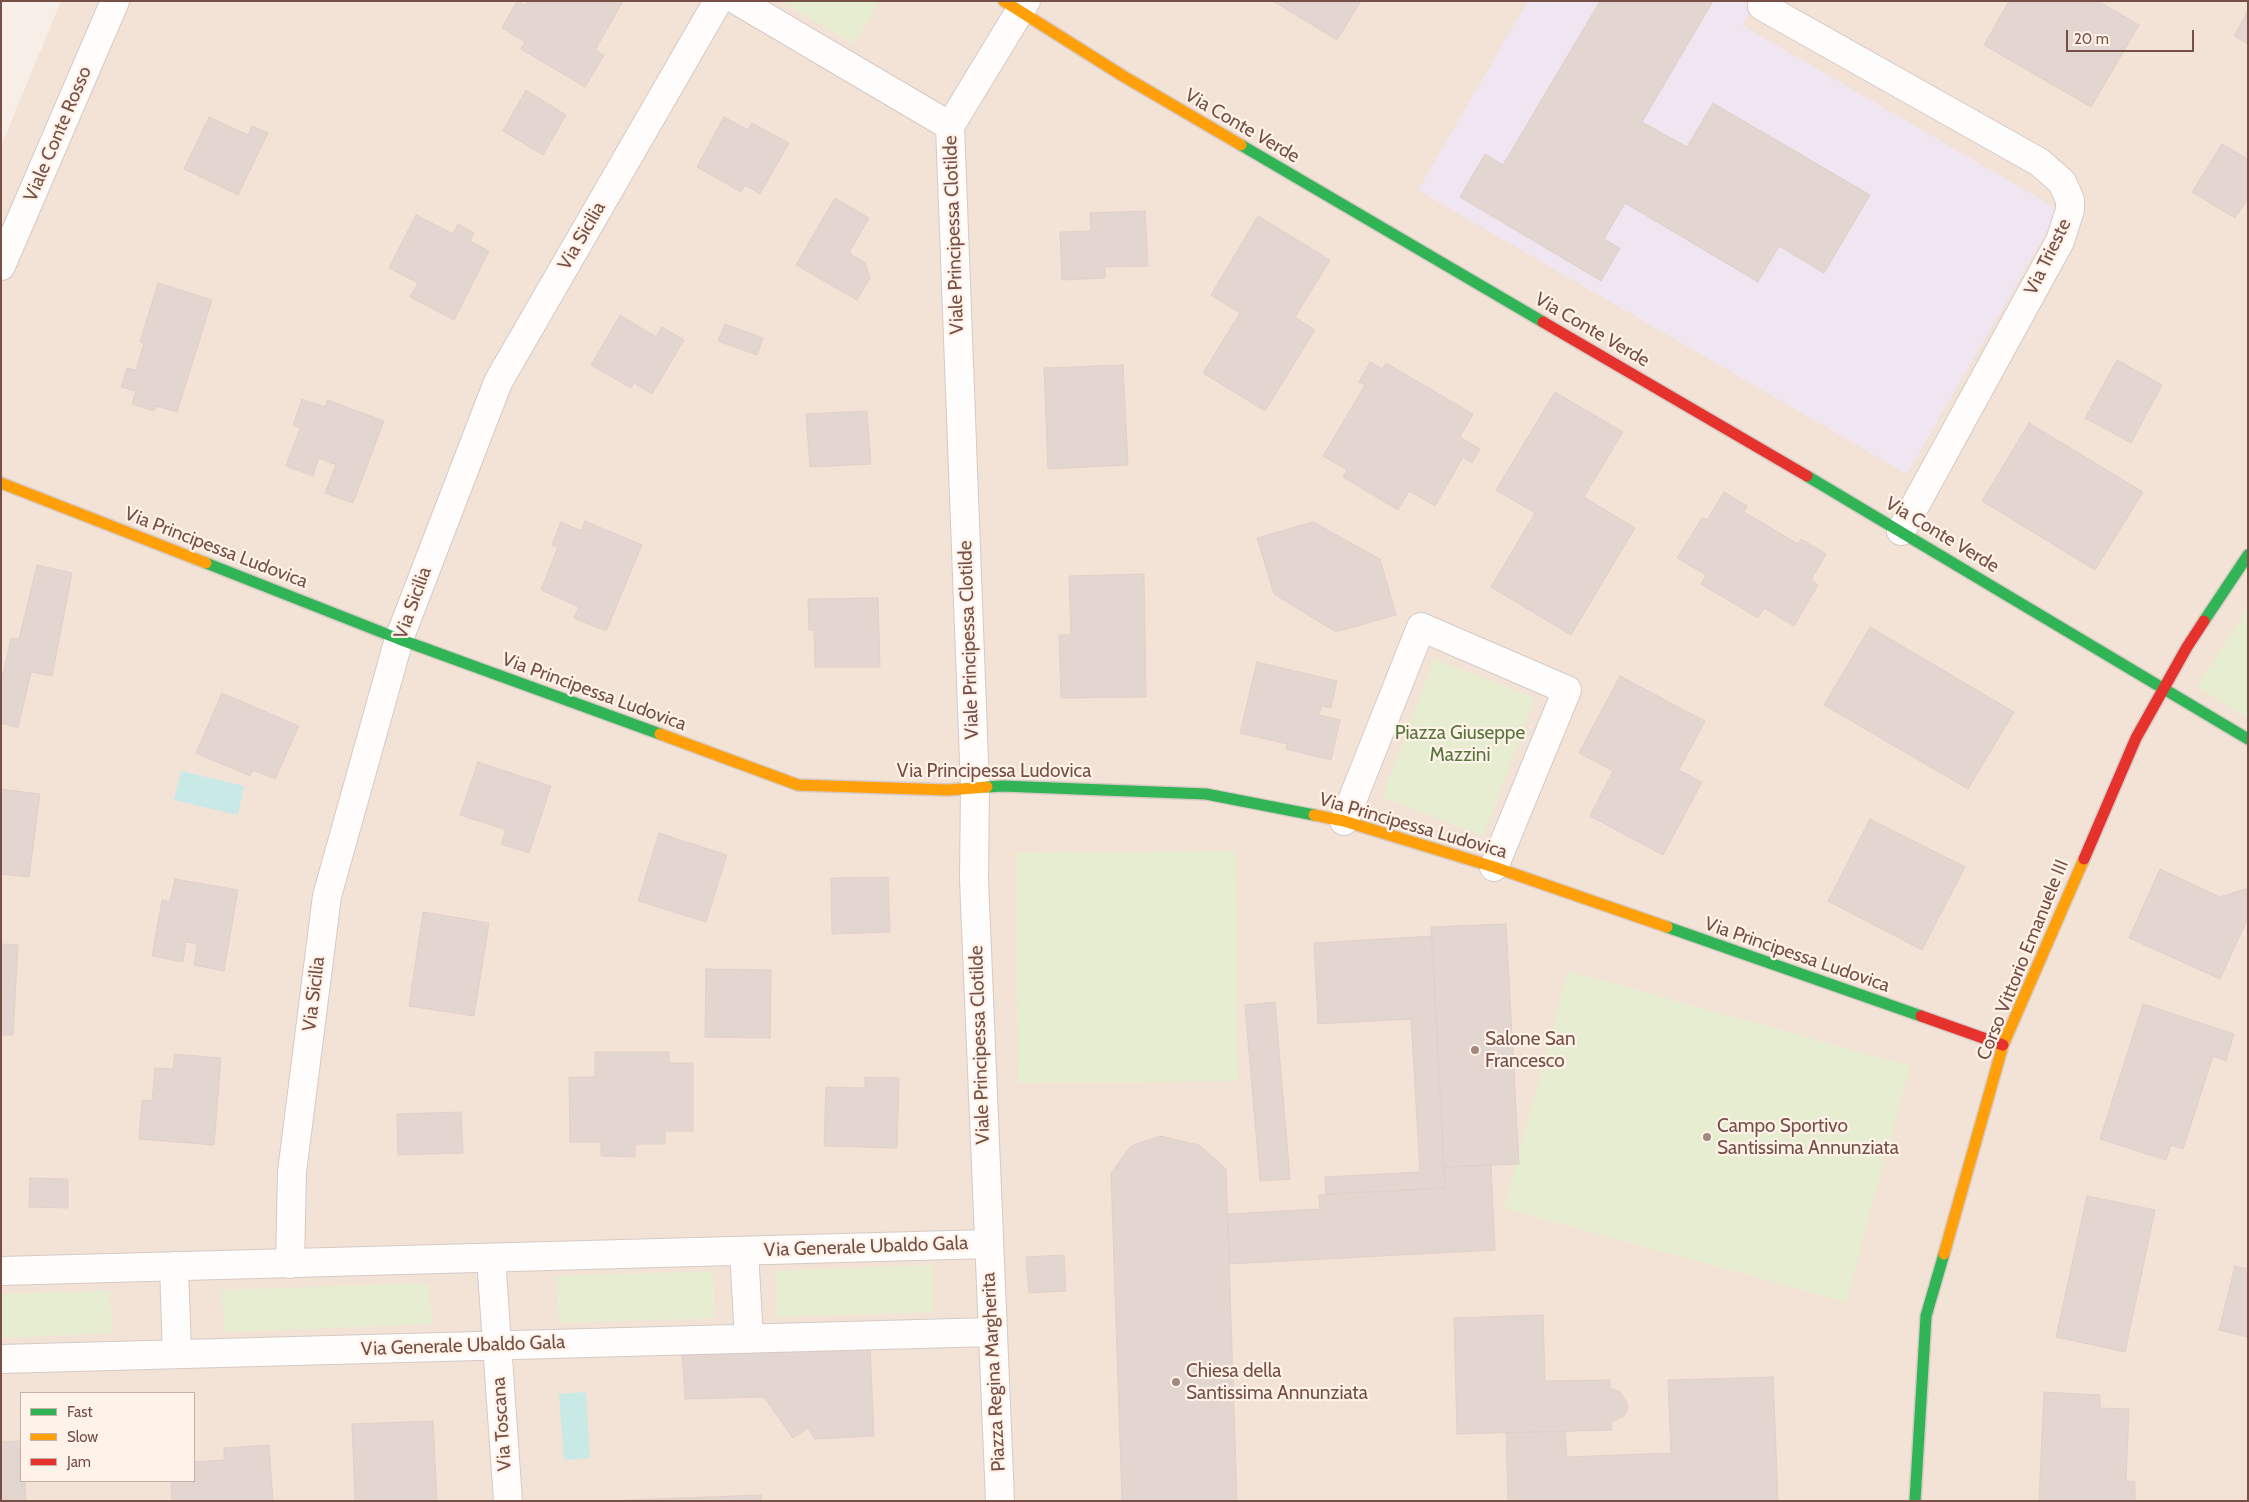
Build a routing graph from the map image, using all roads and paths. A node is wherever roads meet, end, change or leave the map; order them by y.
1 (115, 1) edge
2 (718, 1) edge
3 (738, 1) edge
4 (1017, 4) edge
5 (1762, 6) dead end
6 (950, 126) junction
7 (1, 266) edge
8 (1, 482) edge
9 (1902, 531) junction
10 (2248, 555) edge
11 (399, 639) junction
12 (2164, 688) junction
13 (2248, 739) edge
14 (975, 787) junction
15 (1344, 821) junction
16 (1494, 867) junction
17 (2003, 1045) junction
18 (988, 1244) junction
19 (744, 1251) junction
20 (490, 1258) junction
21 (290, 1264) junction
22 (174, 1266) junction
23 (1, 1271) edge
24 (992, 1332) junction
25 (749, 1339) junction
26 (497, 1345) junction
27 (178, 1354) junction
28 (1, 1359) edge
29 (508, 1501) edge
30 (1000, 1501) edge
31 (1915, 1501) edge

1 - 7 street, Viale Conte Rosso
2 - 11 street, Via Sicilia
3 - 6 street
4 - 6 street
4 - 9 street, Via Conte Verde
5 - 9 street, Via Trieste
6 - 14 street, Viale Principessa Clotilde
8 - 11 street, Via Principessa Ludovica
9 - 12 street, Via Conte Verde
10 - 12 street, Corso Vittorio Emanuele III
11 - 14 street, Via Principessa Ludovica
11 - 21 street, Via Sicilia
12 - 13 street, Via Conte Verde
12 - 17 street, Corso Vittorio Emanuele III
14 - 15 street, Via Principessa Ludovica
14 - 18 street, Viale Principessa Clotilde
15 - 16 street, Via Principessa Ludovica
15 - 16 street
16 - 17 street, Via Principessa Ludovica
17 - 31 street, Corso Vittorio Emanuele III
18 - 19 street, Via Generale Ubaldo Gala
18 - 24 street, Piazza Regina Margherita
19 - 20 street, Via Generale Ubaldo Gala
19 - 25 street, Via Generale Ubaldo Gala
20 - 21 street, Via Generale Ubaldo Gala
20 - 26 street, Via Toscana
21 - 22 street, Via Generale Ubaldo Gala
22 - 23 street, Via Generale Ubaldo Gala
22 - 27 street
24 - 25 street, Via Generale Ubaldo Gala
24 - 30 street, Piazza Regina Margherita
25 - 26 street, Via Generale Ubaldo Gala
26 - 27 street, Via Generale Ubaldo Gala
26 - 29 street, Via Toscana
27 - 28 street, Via Generale Ubaldo Gala

